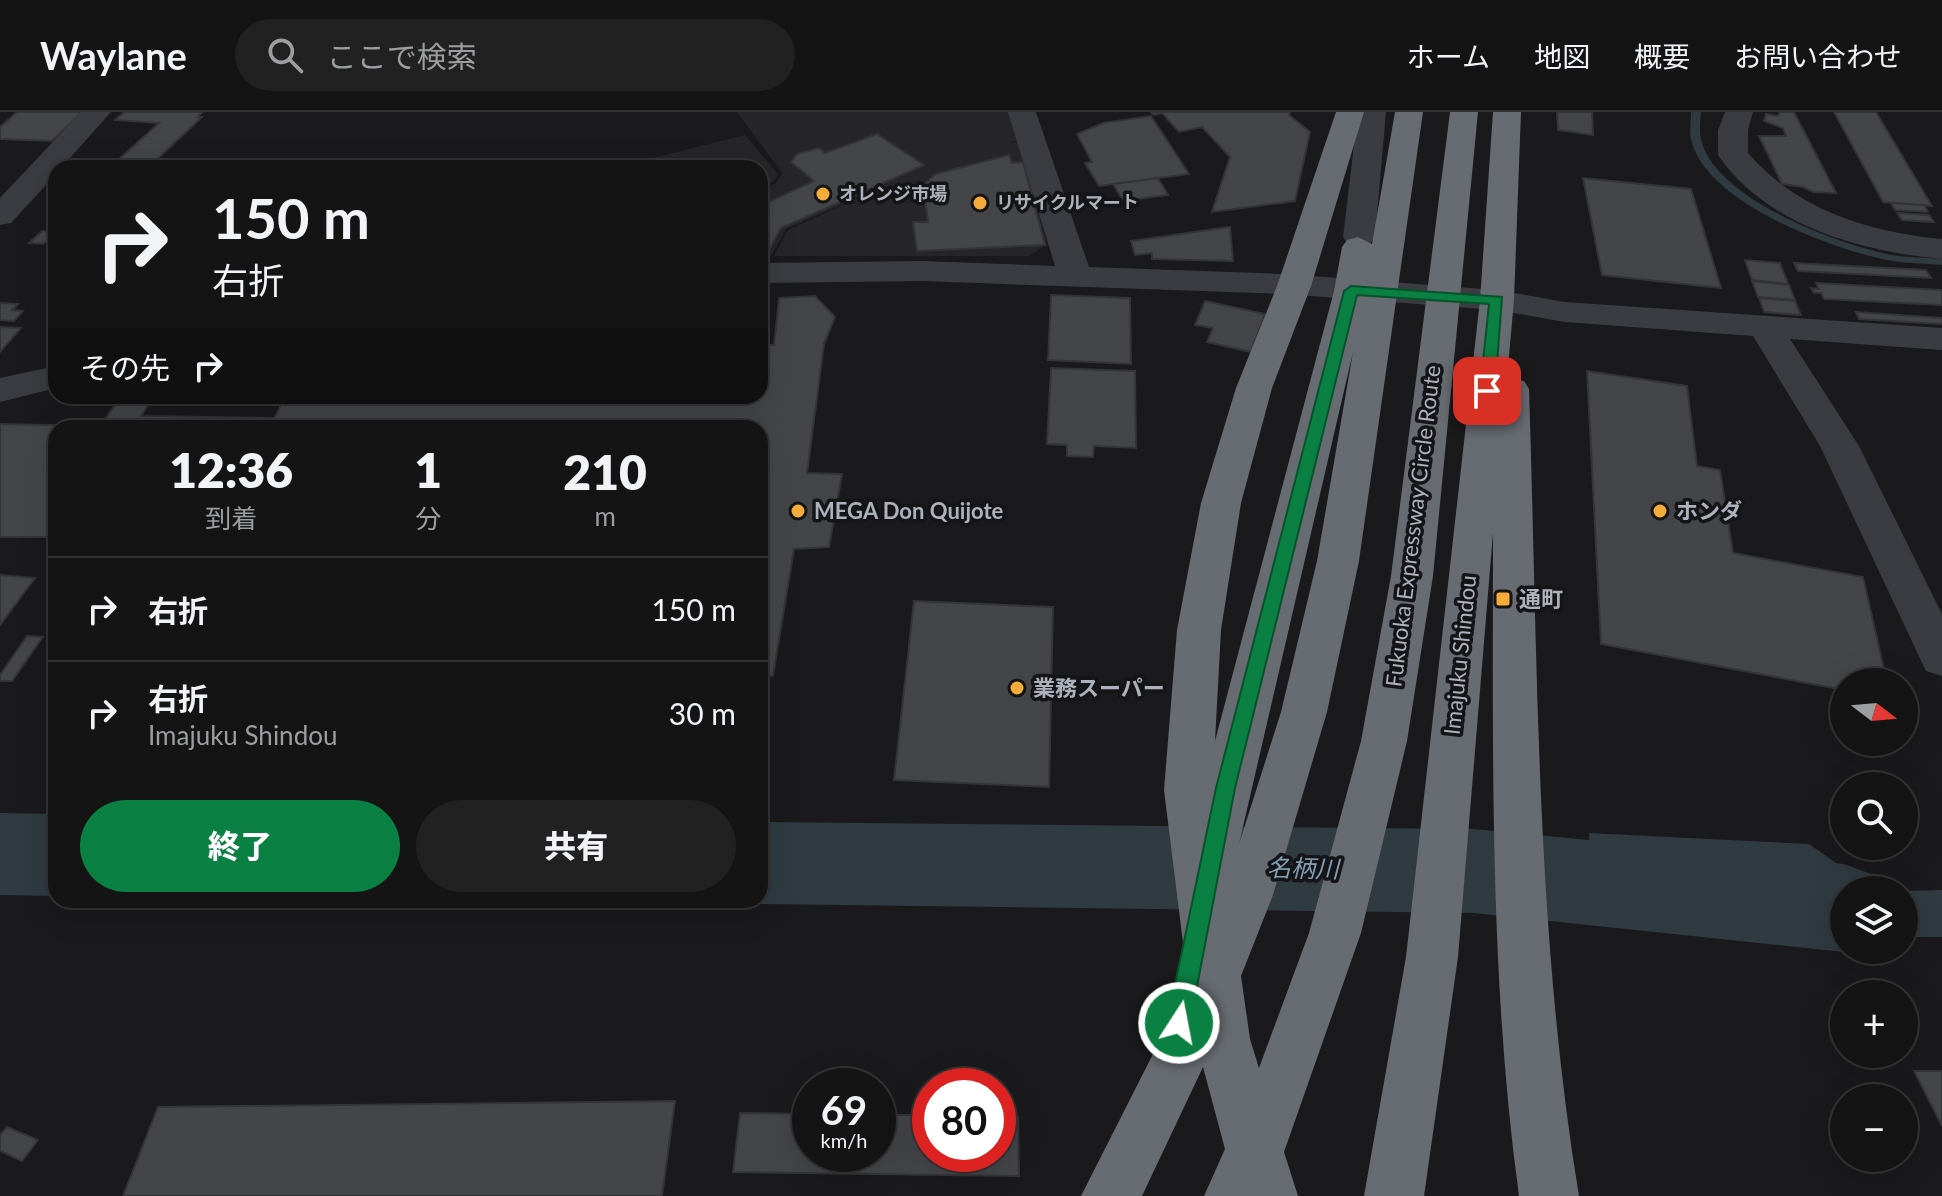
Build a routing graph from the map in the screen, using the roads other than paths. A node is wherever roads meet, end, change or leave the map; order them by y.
1 (97, 112) edge
2 (1022, 112) edge
3 (1350, 112) edge
4 (1372, 112) edge
5 (1395, 112) edge
6 (1409, 112) edge
7 (1464, 112) edge
8 (1490, 112) edge
9 (1507, 112) edge
10 (1739, 112) edge
11 (52, 160) edge
12 (48, 165) edge
13 (0, 216) edge
14 (1359, 237) junction
15 (1942, 249) edge
16 (768, 273) edge
17 (1075, 276) junction
18 (1351, 291) junction
19 (1497, 300) junction
20 (1764, 327) junction
21 (1942, 339) edge
22 (48, 379) edge
23 (0, 390) edge
24 (1942, 659) edge
25 (1111, 1196) edge
26 (1144, 1196) edge
27 (1234, 1196) edge
28 (1268, 1196) edge
29 (1394, 1196) edge
30 (1549, 1196) edge

1 - 11 street
2 - 17 street
3 - 28 highway
4 - 14 street
5 - 14 highway
6 - 25 highway
7 - 27 highway, Fukuoka Expressway Circle Route
8 - 30 highway
9 - 19 highway, Imajuku Shindou
10 - 15 street
12 - 13 street
14 - 18 highway
16 - 17 street
17 - 18 street
18 - 19 street
18 - 26 highway
19 - 20 street
19 - 29 highway, Imajuku Shindou
20 - 21 street
20 - 24 street
22 - 23 street

